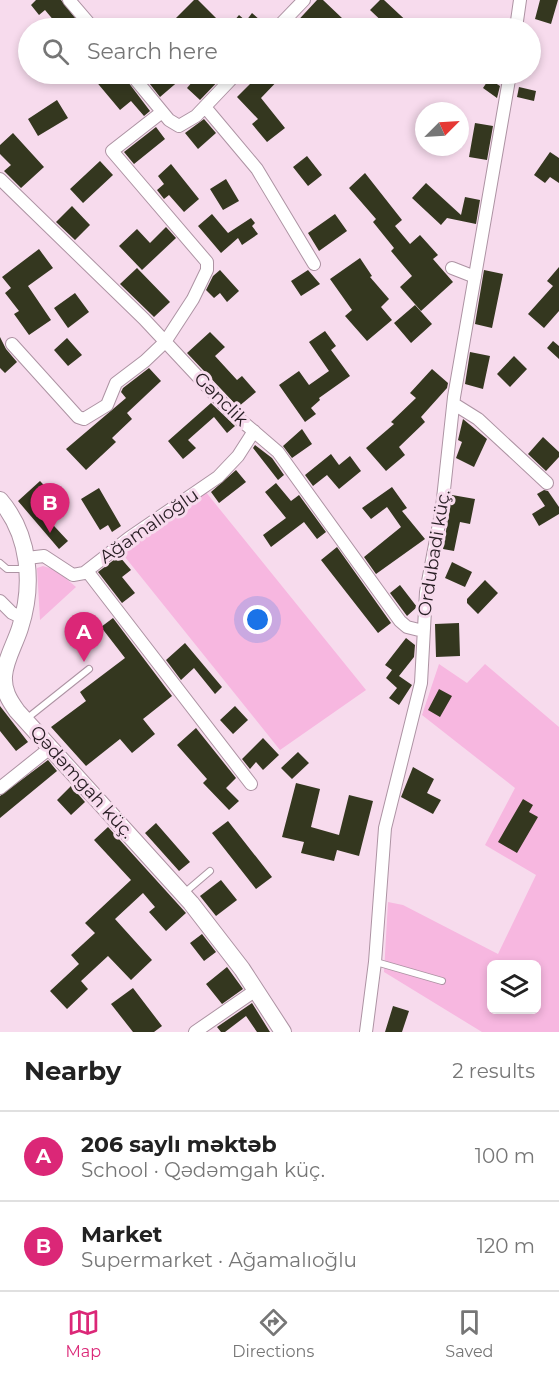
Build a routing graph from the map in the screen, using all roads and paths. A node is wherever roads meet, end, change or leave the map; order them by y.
1 (69, 0) edge
2 (304, 0) edge
3 (520, 0) edge
4 (84, 18) edge
5 (287, 18) edge
6 (517, 18) edge
7 (139, 84) edge
8 (227, 84) edge
9 (508, 84) edge
10 (205, 107) junction
11 (162, 112) junction
12 (0, 179) edge
13 (314, 264) dead end
14 (452, 268) dead end
15 (475, 277) junction
16 (165, 342) junction
17 (12, 344) dead end
18 (454, 404) junction
19 (254, 431) junction
20 (547, 483) dead end
21 (0, 500) edge
22 (0, 563) edge
23 (27, 563) junction
24 (87, 571) junction
25 (0, 601) edge
26 (23, 618) junction
27 (423, 631) junction
28 (89, 669) dead end
29 (2, 679) edge
30 (25, 720) junction
31 (50, 748) junction
32 (251, 784) dead end
33 (0, 788) edge
34 (210, 871) dead end
35 (183, 894) junction
36 (375, 962) junction
37 (441, 981) dead end
38 (256, 990) junction
39 (195, 1032) edge
40 (283, 1032) edge
41 (366, 1032) edge

1 - 4 street
2 - 5 street
3 - 6 street
7 - 11 street
8 - 10 street
9 - 15 street, Ordubadi küç.
10 - 11 street
10 - 13 street
11 - 16 street
12 - 16 street, Gənclik
14 - 15 street
15 - 18 street, Ordubadi küç.
16 - 17 street
16 - 19 street, Gənclik
18 - 20 street
18 - 27 street, Ordubadi küç.
19 - 24 street, Ağamalıoğlu
19 - 27 street, Gənclik
21 - 23 street, Qədəmgah küç.
22 - 23 lane
23 - 24 street, Ağamalıoğlu
23 - 26 street, Qədəmgah küç.
24 - 32 street
25 - 26 street
26 - 29 street, Qədəmgah küç.
27 - 36 street, Ordubadi küç.
28 - 30 lane
29 - 30 street, Qədəmgah küç.
30 - 31 street, Qədəmgah küç.
31 - 33 street
31 - 35 street, Qədəmgah küç.
34 - 35 lane
35 - 38 street, Qədəmgah küç.
36 - 37 lane
36 - 41 street, Ordubadi küç.
38 - 39 street
38 - 40 street, Qədəmgah küç.

